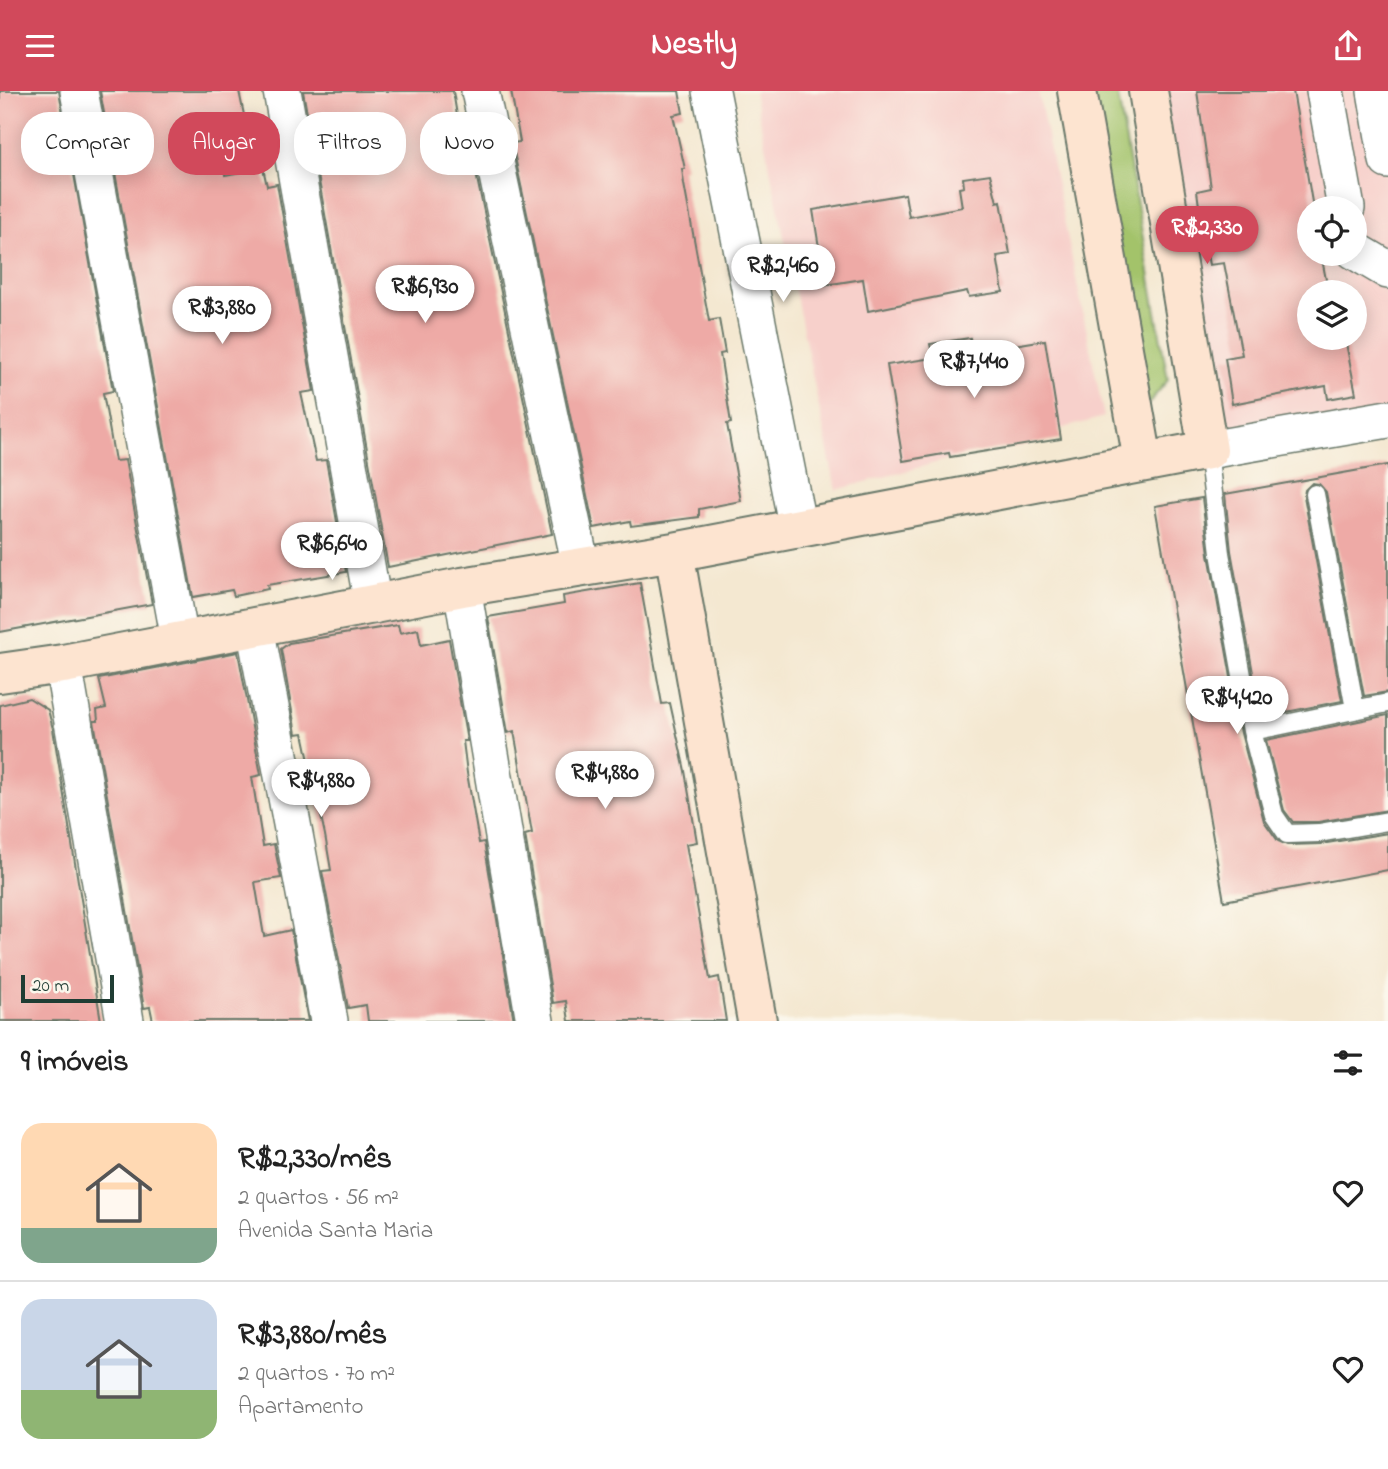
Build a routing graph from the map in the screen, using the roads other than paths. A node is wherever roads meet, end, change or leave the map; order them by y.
1 (79, 91) edge
2 (282, 91) edge
3 (480, 91) edge
4 (711, 91) edge
5 (1077, 91) edge
6 (1148, 91) edge
7 (1325, 91) edge
8 (1376, 91) edge
9 (1388, 160) edge
10 (1344, 196) edge
11 (1367, 258) edge
12 (1388, 270) edge
13 (1388, 419) edge
14 (1208, 450) junction
15 (1143, 461) junction
16 (1315, 494) dead end
17 (798, 529) junction
18 (674, 552) junction
19 (581, 567) junction
20 (462, 587) junction
21 (373, 605) junction
22 (255, 627) junction
23 (180, 640) junction
24 (63, 664) junction
25 (0, 673) edge
26 (1388, 703) edge
27 (1355, 709) junction
28 (1252, 730) junction
29 (1388, 821) edge
30 (125, 1021) edge
31 (330, 1021) edge
32 (535, 1021) edge
33 (757, 1021) edge

1 - 23 street
2 - 21 street
3 - 19 street
4 - 17 street
5 - 15 main road
6 - 14 main road
7 - 10 street
8 - 9 street
11 - 12 street
13 - 14 street
14 - 15 main road
14 - 28 lane
15 - 17 main road
16 - 27 lane
17 - 18 main road
18 - 19 main road
18 - 33 main road
19 - 20 main road
20 - 21 main road
20 - 32 street
21 - 22 main road
22 - 23 main road
22 - 31 street
23 - 24 main road
24 - 25 main road
24 - 30 street
26 - 27 lane
27 - 28 lane
28 - 29 lane

